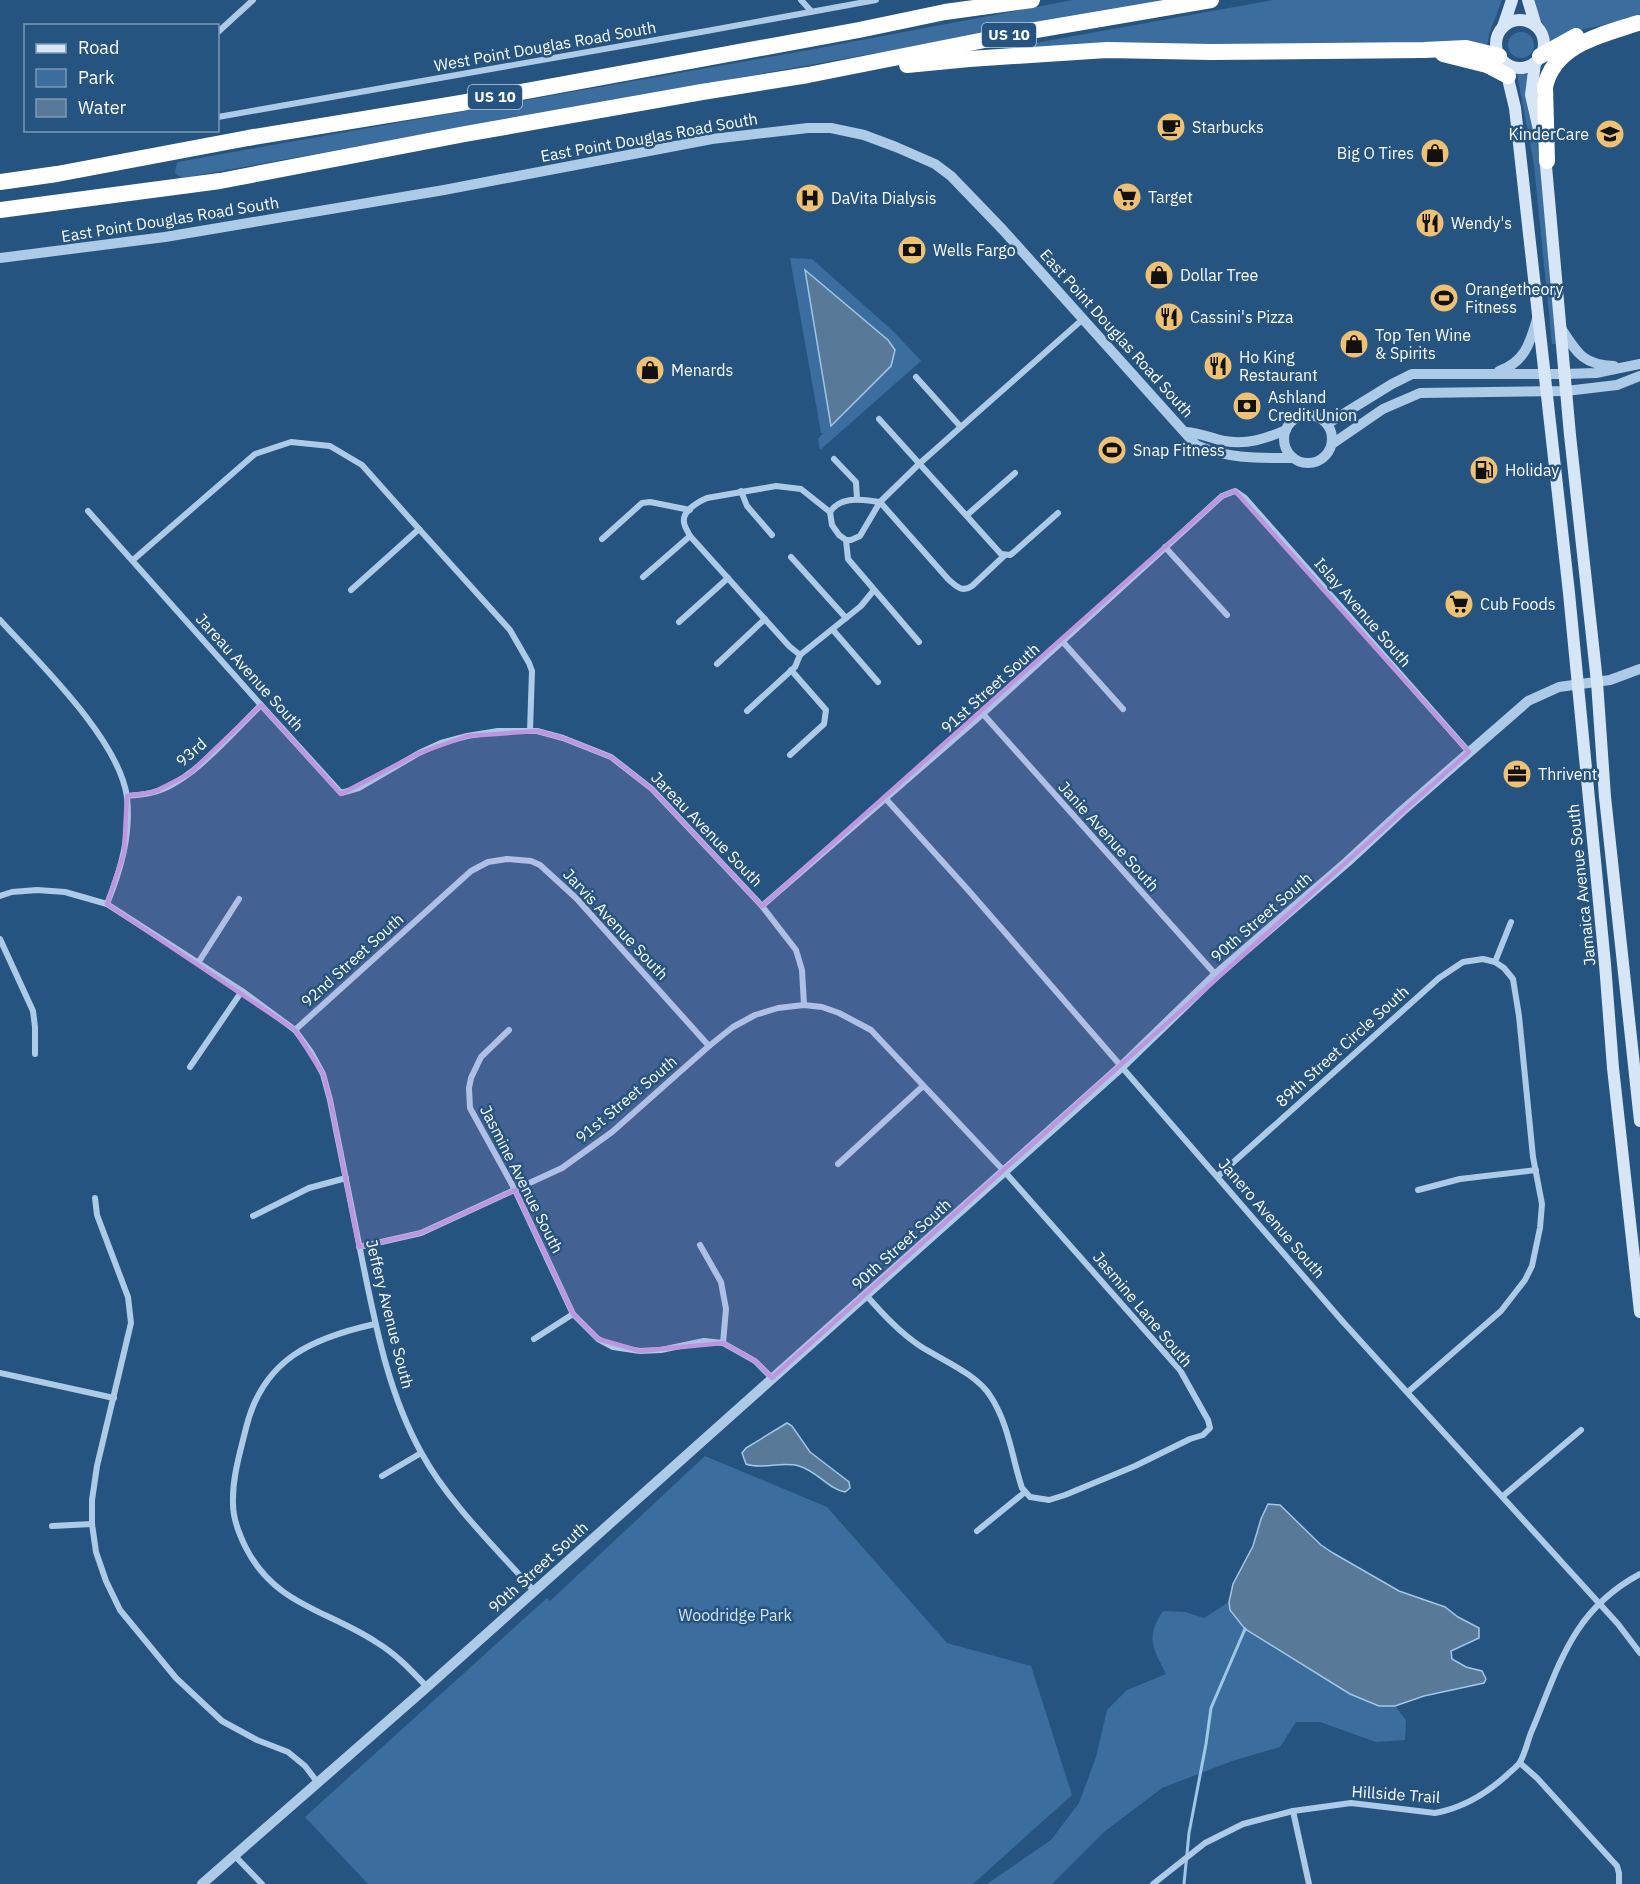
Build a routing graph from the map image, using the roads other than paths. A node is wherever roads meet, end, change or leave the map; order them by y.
1 (253, 0) edge
2 (801, 0) edge
3 (876, 0) edge
4 (1032, 0) edge
5 (1210, 0) edge
6 (1512, 0) edge
7 (1528, 0) edge
8 (994, 3) edge
9 (811, 11) junction
10 (1639, 22) edge
11 (1536, 26) junction
12 (1503, 27) junction
13 (219, 31) edge
14 (1538, 59) junction
15 (1504, 65) junction
16 (808, 75) junction
17 (219, 117) edge
18 (1547, 161) junction
19 (0, 182) edge
20 (0, 210) edge
21 (0, 258) edge
22 (1538, 316) junction
23 (1083, 319) junction
24 (1561, 328) junction
25 (1635, 365) edge
26 (1493, 374) junction
27 (1545, 374) junction
28 (1565, 374) junction
29 (1640, 376) edge
30 (916, 377) dead end
31 (1547, 391) junction
32 (1566, 391) junction
33 (879, 419) dead end
34 (1327, 424) junction
35 (960, 426) junction
36 (1286, 430) junction
37 (1186, 432) junction
38 (1332, 444) junction
39 (1293, 458) junction
40 (834, 459) dead end
41 (920, 464) junction
42 (1015, 473) dead end
43 (741, 491) junction
44 (1235, 491) joint
45 (857, 499) junction
46 (880, 502) junction
47 (690, 510) junction
48 (88, 511) dead end
49 (830, 512) junction
50 (1058, 513) dead end
51 (967, 515) junction
52 (419, 529) junction
53 (772, 535) dead end
54 (690, 536) junction
55 (602, 539) dead end
56 (846, 540) junction
57 (1165, 547) junction
58 (1005, 555) junction
59 (791, 556) dead end
60 (133, 560) junction
61 (643, 578) dead end
62 (728, 578) junction
63 (351, 590) dead end
64 (874, 590) junction
65 (1227, 615) dead end
66 (846, 618) junction
67 (765, 619) junction
68 (0, 620) edge
69 (679, 622) dead end
70 (833, 630) junction
71 (1062, 641) junction
72 (919, 642) dead end
73 (800, 655) junction
74 (717, 664) dead end
75 (1640, 669) edge
76 (791, 670) junction
77 (878, 682) dead end
78 (1597, 682) junction
79 (1578, 684) junction
80 (261, 705) junction
81 (1123, 709) dead end
82 (747, 711) dead end
83 (982, 714) junction
84 (530, 731) junction
85 (1469, 752) junction
86 (790, 755) dead end
87 (127, 796) junction
88 (886, 799) junction
89 (0, 896) edge
90 (239, 899) dead end
91 (107, 904) junction
92 (762, 906) junction
93 (428, 909) joint
94 (1511, 922) dead end
95 (0, 939) edge
96 (1496, 962) junction
97 (198, 963) junction
98 (1216, 975) junction
99 (242, 990) junction
100 (804, 1005) junction
101 (295, 1030) junction
102 (510, 1030) dead end
103 (709, 1046) junction
104 (35, 1054) dead end
105 (190, 1067) dead end
106 (1121, 1067) junction
107 (923, 1086) junction
108 (1640, 1121) edge
109 (838, 1164) dead end
110 (1536, 1170) junction
111 (1004, 1171) junction
112 (1218, 1176) junction
113 (346, 1178) junction
114 (515, 1190) junction
115 (1418, 1190) dead end
116 (95, 1198) dead end
117 (253, 1216) dead end
118 (700, 1245) dead end
119 (359, 1247) junction
120 (866, 1295) junction
121 (1640, 1312) edge
122 (573, 1314) junction
123 (375, 1324) junction
124 (534, 1339) dead end
125 (723, 1343) junction
126 (0, 1373) edge
127 (772, 1378) junction
128 (1409, 1391) junction
129 (114, 1398) junction
130 (1581, 1430) dead end
131 (421, 1453) junction
132 (382, 1476) dead end
133 (1025, 1492) junction
134 (1503, 1496) junction
135 (92, 1524) junction
136 (52, 1526) dead end
137 (977, 1532) dead end
138 (1640, 1574) edge
139 (534, 1591) junction
140 (1599, 1603) junction
141 (1640, 1653) edge
142 (427, 1687) junction
143 (1520, 1762) junction
144 (319, 1783) junction
145 (1293, 1811) junction
146 (235, 1856) junction
147 (202, 1884) edge
148 (262, 1884) edge
149 (1153, 1884) edge
150 (1309, 1884) edge
151 (1619, 1884) edge

1 - 13 street
2 - 9 street
3 - 9 street, West Point Douglas Road South
4 - 8 highway, US 10
5 - 16 highway, US 10
6 - 12 main road
7 - 11 main road
8 - 19 highway, US 10
9 - 17 street, West Point Douglas Road South
10 - 14 highway
10 - 18 highway
11 - 12 main road
11 - 14 main road
12 - 15 main road
14 - 15 main road
14 - 18 main road, Jamaica Avenue South
15 - 16 highway
15 - 22 main road, Jamaica Avenue South
16 - 20 highway, US 10
18 - 24 main road, Jamaica Avenue South
21 - 23 street, East Point Douglas Road South
22 - 26 street
22 - 27 main road, Jamaica Avenue South
23 - 35 street
23 - 37 street, East Point Douglas Road South
24 - 25 street
24 - 28 main road, Jamaica Avenue South
25 - 28 street
26 - 27 street
26 - 34 street
27 - 28 street
27 - 31 main road, Jamaica Avenue South
28 - 32 main road, Jamaica Avenue South
29 - 32 street
30 - 35 street
31 - 32 street
31 - 38 street
31 - 79 main road, Jamaica Avenue South
32 - 78 main road, Jamaica Avenue South
33 - 41 street
34 - 36 street
34 - 38 street
35 - 41 street
36 - 37 street, East Point Douglas Road South
36 - 39 street
37 - 39 street, East Point Douglas Road South
38 - 39 street
40 - 45 street
41 - 46 street
41 - 51 street
42 - 51 street
43 - 47 street
43 - 49 street
43 - 53 street
44 - 57 street, 91st Street South
44 - 85 street, Islay Avenue South
45 - 46 street
45 - 49 street
46 - 56 street
46 - 58 street
47 - 54 street
47 - 55 street
48 - 60 street, Jareau Avenue South
49 - 56 street
50 - 58 street
51 - 58 street
52 - 60 street
52 - 63 street
52 - 84 street
54 - 61 street
54 - 62 street
56 - 64 street
57 - 65 street
57 - 71 street, 91st Street South
59 - 66 street
60 - 80 street, Jareau Avenue South
62 - 67 street
62 - 69 street
64 - 66 street
64 - 72 street
66 - 70 street
67 - 73 street
67 - 74 street
68 - 87 street
70 - 73 street
70 - 77 street
71 - 81 street
71 - 83 street, 91st Street South
73 - 76 street
75 - 78 street, 90th Street South
76 - 82 street
76 - 86 street
78 - 79 street, 90th Street South
78 - 108 main road, Jamaica Avenue South
79 - 85 street, 90th Street South
79 - 121 main road, Jamaica Avenue South
80 - 84 street, Jareau Avenue South
80 - 87 street, 93rd
83 - 88 street, 91st Street South
83 - 98 street, Janie Avenue South
84 - 92 street, Jareau Avenue South
85 - 98 street, 90th Street South
87 - 91 street
88 - 92 street, 91st Street South
88 - 106 street, Janero Avenue South
89 - 91 street, Jeffery Avenue South
90 - 97 street
91 - 97 street, Jeffery Avenue South
92 - 100 street, Jareau Avenue South
93 - 101 street, 92nd Street South
93 - 103 street, Jarvis Avenue South
94 - 96 street
95 - 104 street
96 - 110 street
96 - 112 street, 89th Street Circle South
97 - 99 street, Jeffery Avenue South
98 - 106 street, 90th Street South
99 - 101 street, Jeffery Avenue South
99 - 105 street
100 - 103 street, 91st Street South
100 - 107 street
101 - 113 street, Jeffery Avenue South
102 - 114 street, Jasmine Avenue South
103 - 114 street, 91st Street South
106 - 111 street, 90th Street South
106 - 112 street, Janero Avenue South
107 - 109 street
107 - 111 street
110 - 115 street
110 - 128 street
111 - 120 street, 90th Street South
111 - 133 street, Jasmine Lane South
112 - 128 street, Janero Avenue South
113 - 117 street
113 - 119 street, Jeffery Avenue South
114 - 119 street, 91st Street South
114 - 122 street, Jasmine Avenue South
116 - 129 street
118 - 125 street
119 - 123 street, Jeffery Avenue South
120 - 127 street, 90th Street South
120 - 133 street
122 - 124 street
122 - 125 street, Jasmine Avenue South
123 - 131 street, Jeffery Avenue South
123 - 142 street
125 - 127 street, Jasmine Avenue South
126 - 129 street
127 - 139 street, 90th Street South
128 - 134 street, Janero Avenue South
129 - 135 street
130 - 134 street
131 - 132 street
131 - 139 street, Jeffery Avenue South
133 - 137 street
134 - 140 street, Janero Avenue South
135 - 136 street
135 - 144 street
138 - 140 street, Hillside Trail
139 - 142 street, 90th Street South
140 - 141 street, Janero Avenue South
140 - 143 street, Hillside Trail
142 - 144 street, 90th Street South
143 - 145 street, Hillside Trail
143 - 151 street
144 - 146 street, 90th Street South
145 - 149 street, Hillside Trail
145 - 150 street
146 - 147 street, 90th Street South
146 - 148 street

